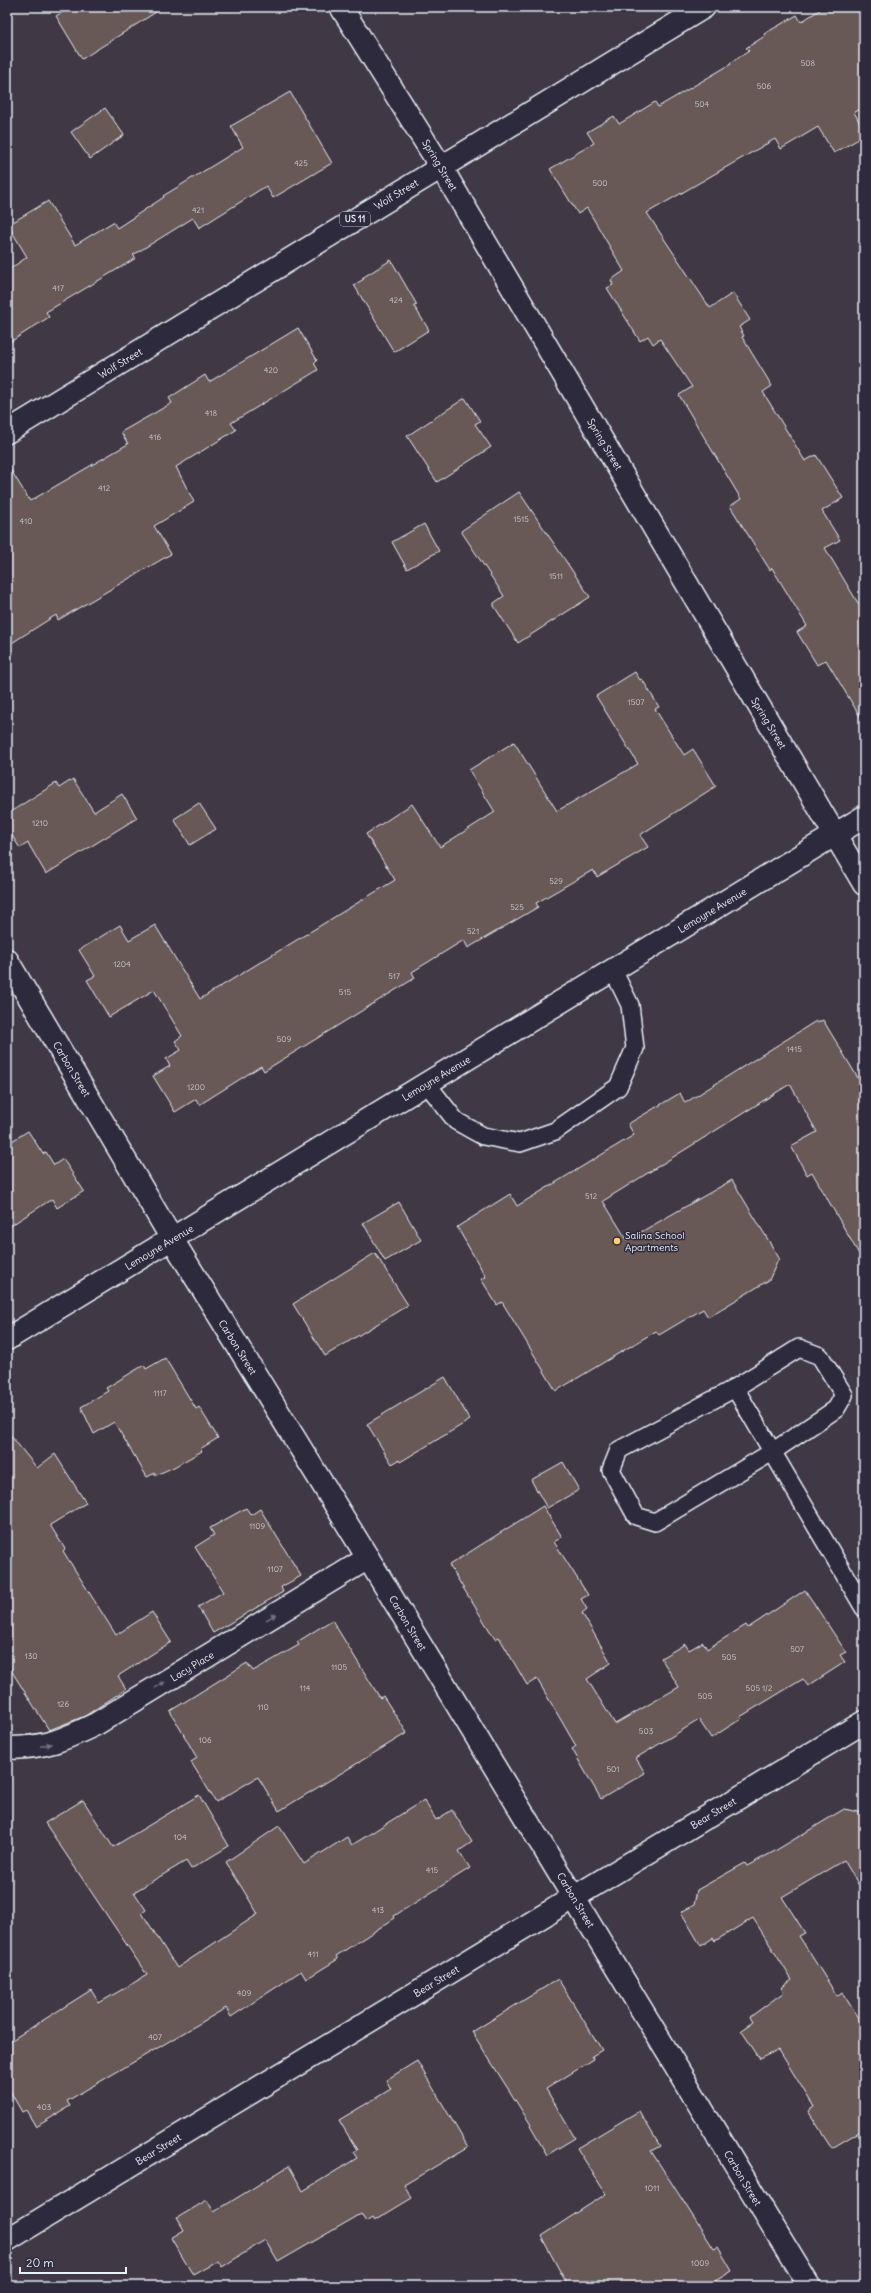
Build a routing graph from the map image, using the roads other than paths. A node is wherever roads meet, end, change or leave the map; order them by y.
1 (341, 7) edge
2 (704, 7) edge
3 (442, 167) junction
4 (7, 432) edge
5 (864, 817) edge
6 (835, 835) junction
7 (864, 884) edge
8 (7, 960) edge
9 (614, 970) junction
10 (426, 1084) junction
11 (172, 1239) junction
12 (7, 1339) edge
13 (735, 1388) junction
14 (772, 1452) junction
15 (368, 1558) junction
16 (864, 1608) edge
17 (864, 1722) edge
18 (7, 1748) edge
19 (574, 1898) junction
20 (7, 2240) edge
21 (809, 2286) edge

1 - 3 street, Spring Street
2 - 3 street, Wolf Street / US 11
3 - 4 street, Wolf Street / US 11
3 - 6 street, Spring Street
5 - 6 street, Lemoyne Avenue
6 - 7 street, Spring Street
6 - 9 street, Lemoyne Avenue
8 - 11 street, Carbon Street
9 - 10 street, Lemoyne Avenue
9 - 10 lane
10 - 11 street, Lemoyne Avenue
11 - 12 street, Lemoyne Avenue
11 - 15 street, Carbon Street
13 - 14 lane
13 - 14 lane
13 - 14 lane
14 - 16 lane
18 -> 15 street, Lacy Place
15 - 19 street, Carbon Street
17 - 19 street, Bear Street
19 - 20 street, Bear Street
19 - 21 street, Carbon Street

